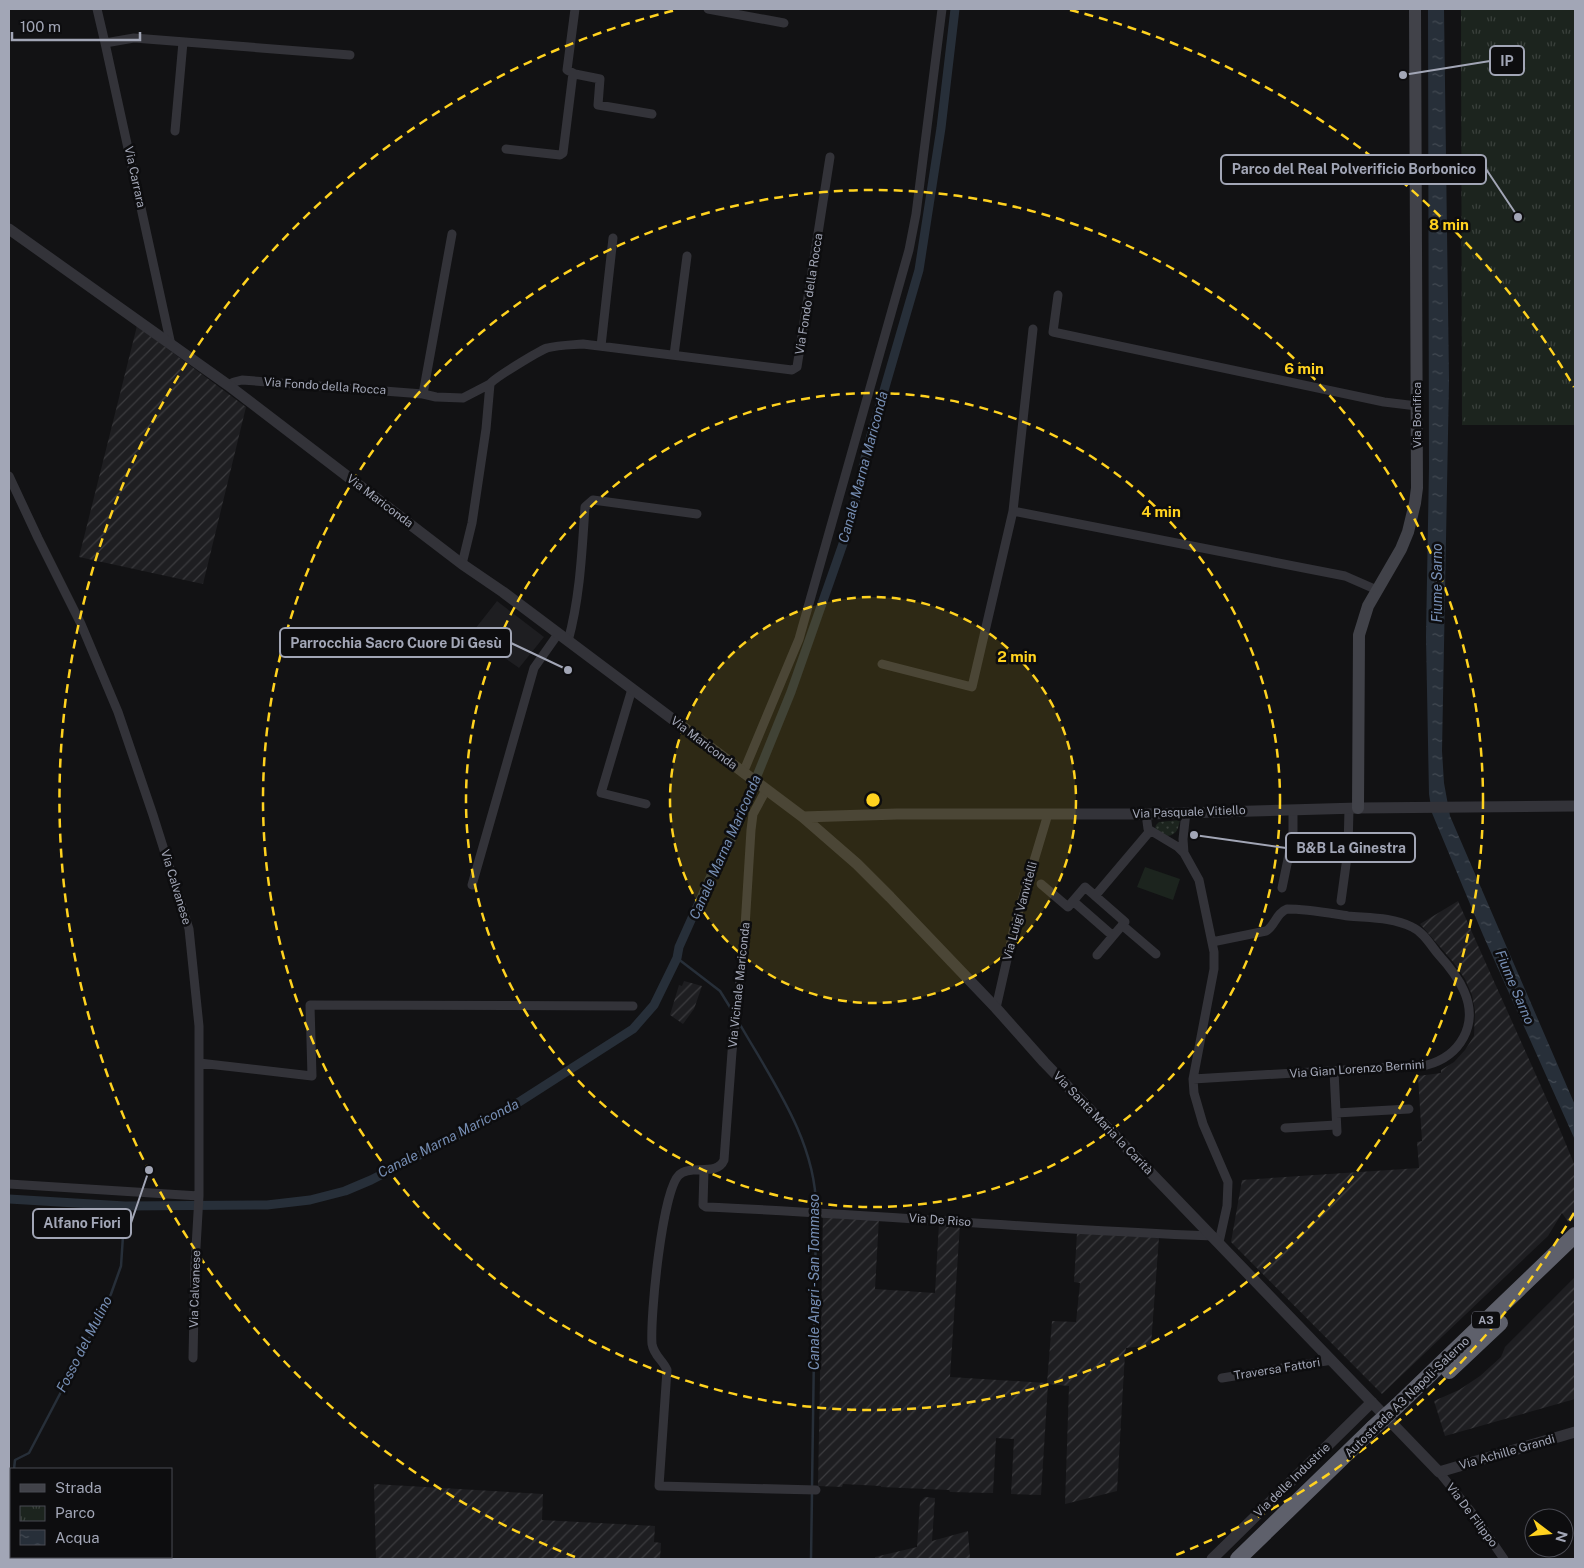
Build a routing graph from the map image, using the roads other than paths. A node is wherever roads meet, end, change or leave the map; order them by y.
1 (96, 9) edge
2 (575, 9) edge
3 (708, 9) edge
4 (942, 9) edge
5 (1415, 9) edge
6 (784, 23) dead end
7 (105, 42) junction
8 (183, 42) junction
9 (350, 55) dead end
10 (573, 73) junction
11 (652, 114) dead end
12 (175, 131) dead end
13 (506, 149) dead end
14 (830, 157) dead end
15 (9, 229) edge
16 (452, 234) dead end
17 (613, 238) dead end
18 (687, 256) dead end
19 (1058, 295) dead end
20 (1033, 329) dead end
21 (171, 345) junction
22 (600, 346) junction
23 (674, 355) junction
24 (490, 384) junction
25 (228, 385) junction
26 (423, 394) junction
27 (1417, 406) junction
28 (9, 476) edge
29 (1013, 511) junction
30 (697, 514) dead end
31 (462, 564) junction
32 (1377, 590) junction
33 (558, 634) junction
34 (568, 641) junction
35 (882, 664) dead end
36 (632, 689) junction
37 (746, 774) junction
38 (762, 787) junction
39 (646, 804) dead end
40 (1575, 806) edge
41 (1354, 808) junction
42 (1293, 810) junction
43 (1186, 812) junction
44 (1048, 814) junction
45 (1146, 814) junction
46 (803, 817) junction
47 (1184, 826) junction
48 (1150, 831) junction
49 (1166, 838) junction
50 (1184, 853) junction
51 (1040, 884) dead end
52 (472, 885) dead end
53 (1282, 888) dead end
54 (1095, 896) junction
55 (1073, 901) junction
56 (1341, 901) dead end
57 (1122, 925) junction
58 (1113, 936) junction
59 (1212, 942) junction
60 (1156, 954) dead end
61 (1097, 955) dead end
62 (633, 1006) dead end
63 (996, 1008) junction
64 (199, 1063) junction
65 (1334, 1071) junction
66 (1193, 1078) junction
67 (1410, 1109) dead end
68 (1336, 1112) junction
69 (1285, 1128) dead end
70 (704, 1170) junction
71 (9, 1184) edge
72 (199, 1198) junction
73 (1575, 1234) edge
74 (1216, 1239) junction
75 (1575, 1249) edge
76 (193, 1358) dead end
77 (1332, 1360) junction
78 (1222, 1378) dead end
79 (1372, 1402) junction
80 (1400, 1410) junction
81 (1377, 1432) junction
82 (1575, 1432) edge
83 (1439, 1472) junction
84 (812, 1490) dead end
85 (1212, 1559) edge
86 (1238, 1559) edge
87 (1253, 1559) edge
88 (1504, 1559) edge

1 - 7 street, Via Carrara
2 - 10 street
3 - 6 street
4 - 37 street
5 - 27 main road, Via Bonifica
7 - 8 street
7 - 21 street, Via Carrara
8 - 9 street
8 - 12 street
10 - 11 street
10 - 13 street
14 - 23 street, Via Fondo della Rocca
15 - 21 street, Via Mariconda
16 - 26 street
17 - 22 street
18 - 23 street
19 - 27 street
20 - 29 street
21 - 25 street, Via Mariconda
22 - 23 street, Via Fondo della Rocca
22 - 24 street, Via Fondo della Rocca
24 - 26 street, Via Fondo della Rocca
24 - 31 street
25 - 26 street, Via Fondo della Rocca
25 - 31 street, Via Mariconda
27 - 32 main road, Via Bonifica
28 - 64 street, Via Calvanese
29 - 32 street
29 - 35 street
30 - 34 street
31 - 33 street, Via Mariconda
32 - 41 main road, Via Bonifica
33 - 34 street, Via Mariconda
33 - 52 street
34 - 36 street, Via Mariconda
36 - 37 street, Via Mariconda
36 - 39 street
37 - 38 street, Via Mariconda
38 - 46 street, Via Santa Maria la Carità
38 - 70 street, Via Vicinale Mariconda
40 - 41 street, Via Pasquale Vitiello
41 - 42 street, Via Pasquale Vitiello
41 - 56 street
42 - 43 street, Via Pasquale Vitiello
42 - 53 street
43 - 45 street, Via Pasquale Vitiello
43 - 47 street
44 - 45 street, Via Pasquale Vitiello
44 - 46 street, Via Pasquale Vitiello
44 - 63 street, Via Luigi Vanvitelli
45 - 48 street
46 - 63 street, Via Santa Maria la Carità
47 - 49 street
47 - 50 street
48 - 49 street
48 - 54 street
49 - 50 street
50 - 59 street
51 - 55 street
54 - 55 street
54 - 57 street
55 - 58 street
57 - 58 street
57 - 60 street
58 - 61 street
59 - 65 street, Via Gian Lorenzo Bernini
59 - 66 street
62 - 64 street
63 - 74 street, Via Santa Maria la Carità
64 - 72 street, Via Calvanese
65 - 66 street, Via Gian Lorenzo Bernini
65 - 68 street
66 - 74 street
67 - 68 street
68 - 69 street
70 - 74 street, Via De Riso
70 - 84 street
71 - 72 street
72 - 76 street, Via Calvanese
73 - 80 highway, Autostrada A3 Napoli-Salerno / A3
74 - 77 street, Via Santa Maria la Carità
75 - 80 highway, Autostrada A3 Napoli-Salerno / A3
77 - 78 street, Traversa Fattori
77 - 79 street, Via Santa Maria la Carità
79 - 83 street, Via Santa Maria la Carità
79 - 85 street, Via delle Industrie
80 - 81 highway, Autostrada A3 Napoli-Salerno / A3, bridge
81 - 86 highway, Autostrada A3 Napoli-Salerno / A3
81 - 87 highway, Autostrada A3 Napoli-Salerno / A3
82 - 83 street, Via Achille Grandi
83 - 88 street, Via De Filippo

